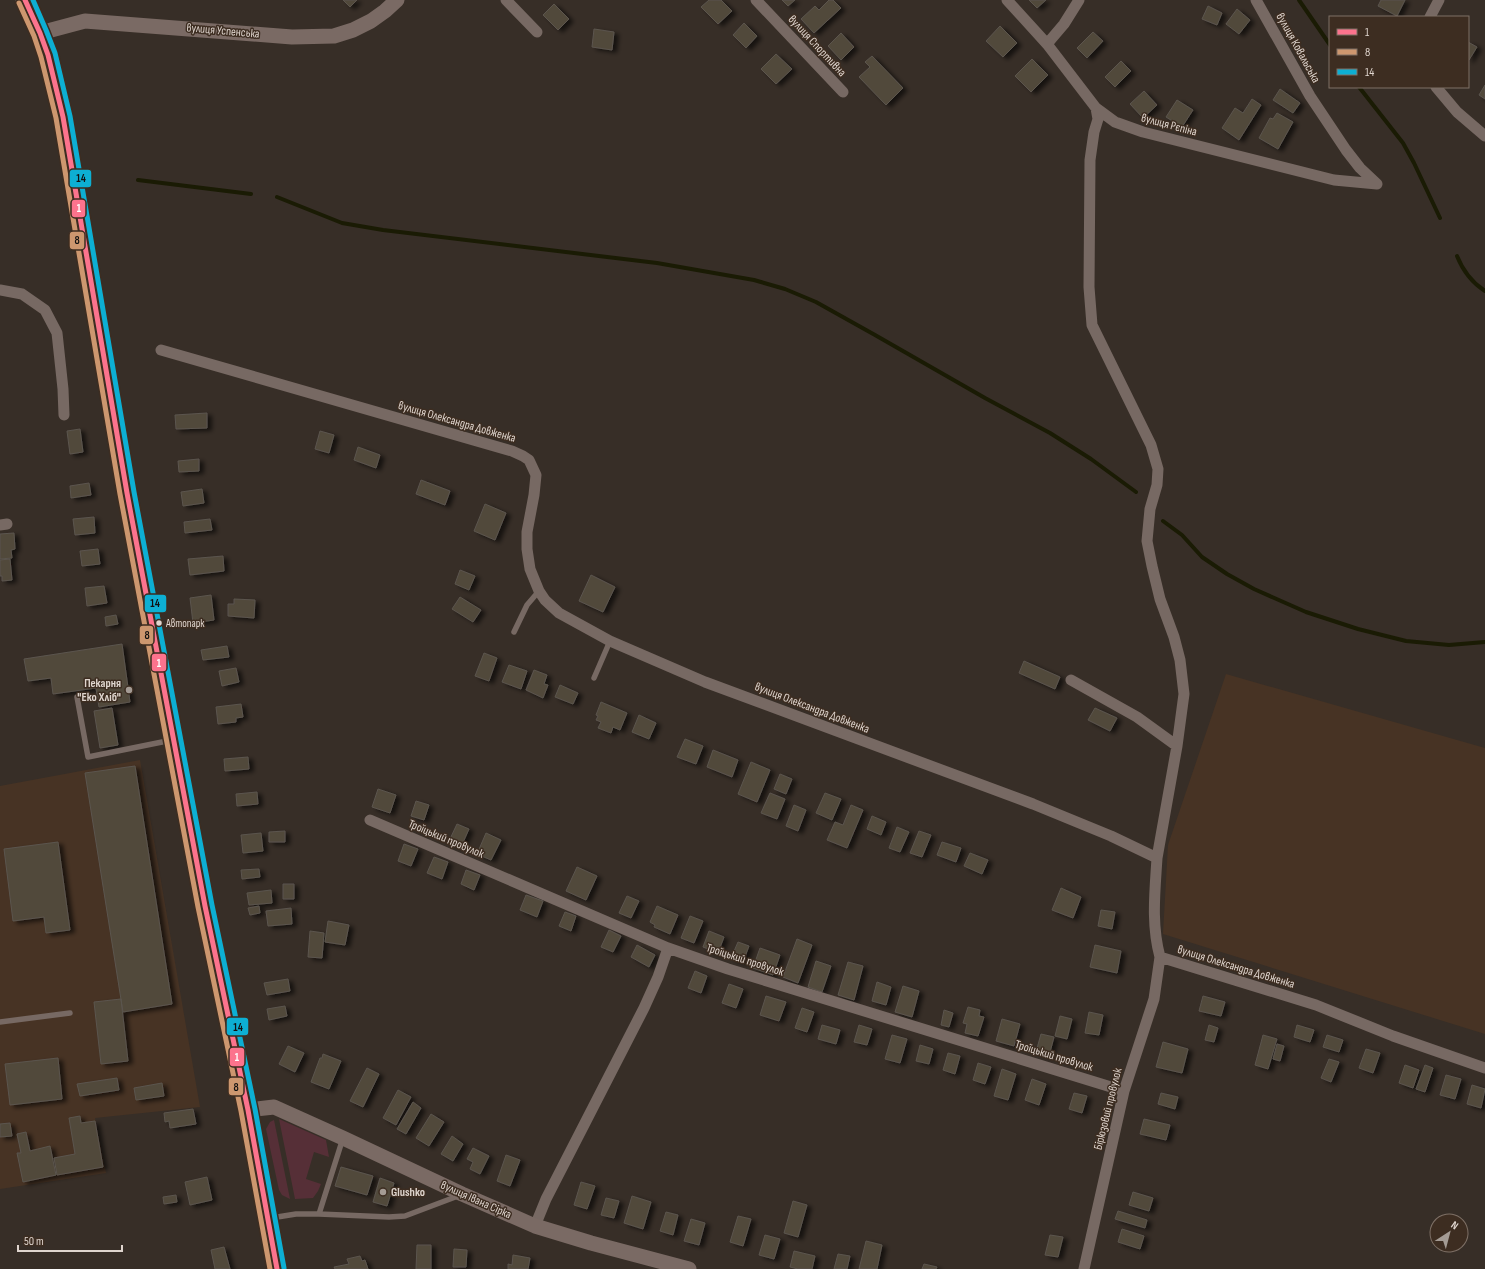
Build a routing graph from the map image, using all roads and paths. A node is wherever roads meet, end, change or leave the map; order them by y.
1 (25, 0) edge
2 (397, 0) edge
3 (506, 0) edge
4 (756, 0) edge
5 (1007, 0) edge
6 (1079, 0) edge
7 (1256, 0) edge
8 (1439, 0) edge
9 (1431, 16) edge
10 (537, 32) dead end
11 (40, 33) junction
12 (1047, 44) junction
13 (1437, 88) edge
14 (843, 92) dead end
15 (1096, 108) junction
16 (1485, 136) edge
17 (1377, 184) joint
18 (0, 290) edge
19 (161, 350) dead end
20 (64, 415) dead end
21 (539, 591) junction
22 (514, 632) dead end
23 (610, 640) junction
24 (594, 678) dead end
25 (1071, 680) dead end
26 (77, 698) dead end
27 (174, 739) junction
28 (1177, 746) junction
29 (370, 820) dead end
30 (1157, 858) junction
31 (668, 948) junction
32 (1160, 957) junction
33 (70, 1013) dead end
34 (0, 1022) edge
35 (1485, 1068) edge
36 (1124, 1091) junction
37 (248, 1110) junction
38 (343, 1138) junction
39 (462, 1194) junction
40 (319, 1214) junction
41 (267, 1219) junction
42 (535, 1226) junction
43 (277, 1269) edge
44 (689, 1269) edge
45 (1084, 1269) edge

1 - 11 highway
2 - 11 street, вулиця Успенська
3 - 10 street
4 - 14 street, вулиця Спортивна
5 - 12 street, вулиця Рєпіна
6 - 12 street
7 - 17 street, вулиця Ковальська
8 - 9 street
11 - 27 highway
12 - 15 street, вулиця Рєпіна
13 - 16 street
15 - 17 street, вулиця Рєпіна
15 - 28 street
18 - 20 street
19 - 21 street, вулиця Олександра Довженка
21 - 22 lane
21 - 23 street, вулиця Олександра Довженка
23 - 24 lane
23 - 30 street, вулиця Олександра Довженка
25 - 28 street
26 - 27 lane
27 - 37 highway
28 - 30 street
29 - 31 street, Троїцький провулок
30 - 32 street, вулиця Олександра Довженка
31 - 36 street, Троїцький провулок
31 - 42 street
32 - 35 street, вулиця Олександра Довженка
32 - 36 street, Бірюзовий провулок
33 - 34 lane
36 - 45 street, Бірюзовий провулок
37 - 38 street, вулиця Івана Сірка
37 - 41 highway
38 - 39 street, вулиця Івана Сірка
38 - 40 lane
39 - 40 lane
39 - 42 street, вулиця Івана Сірка
40 - 41 lane
41 - 43 highway
42 - 44 street, вулиця Івана Сірка

